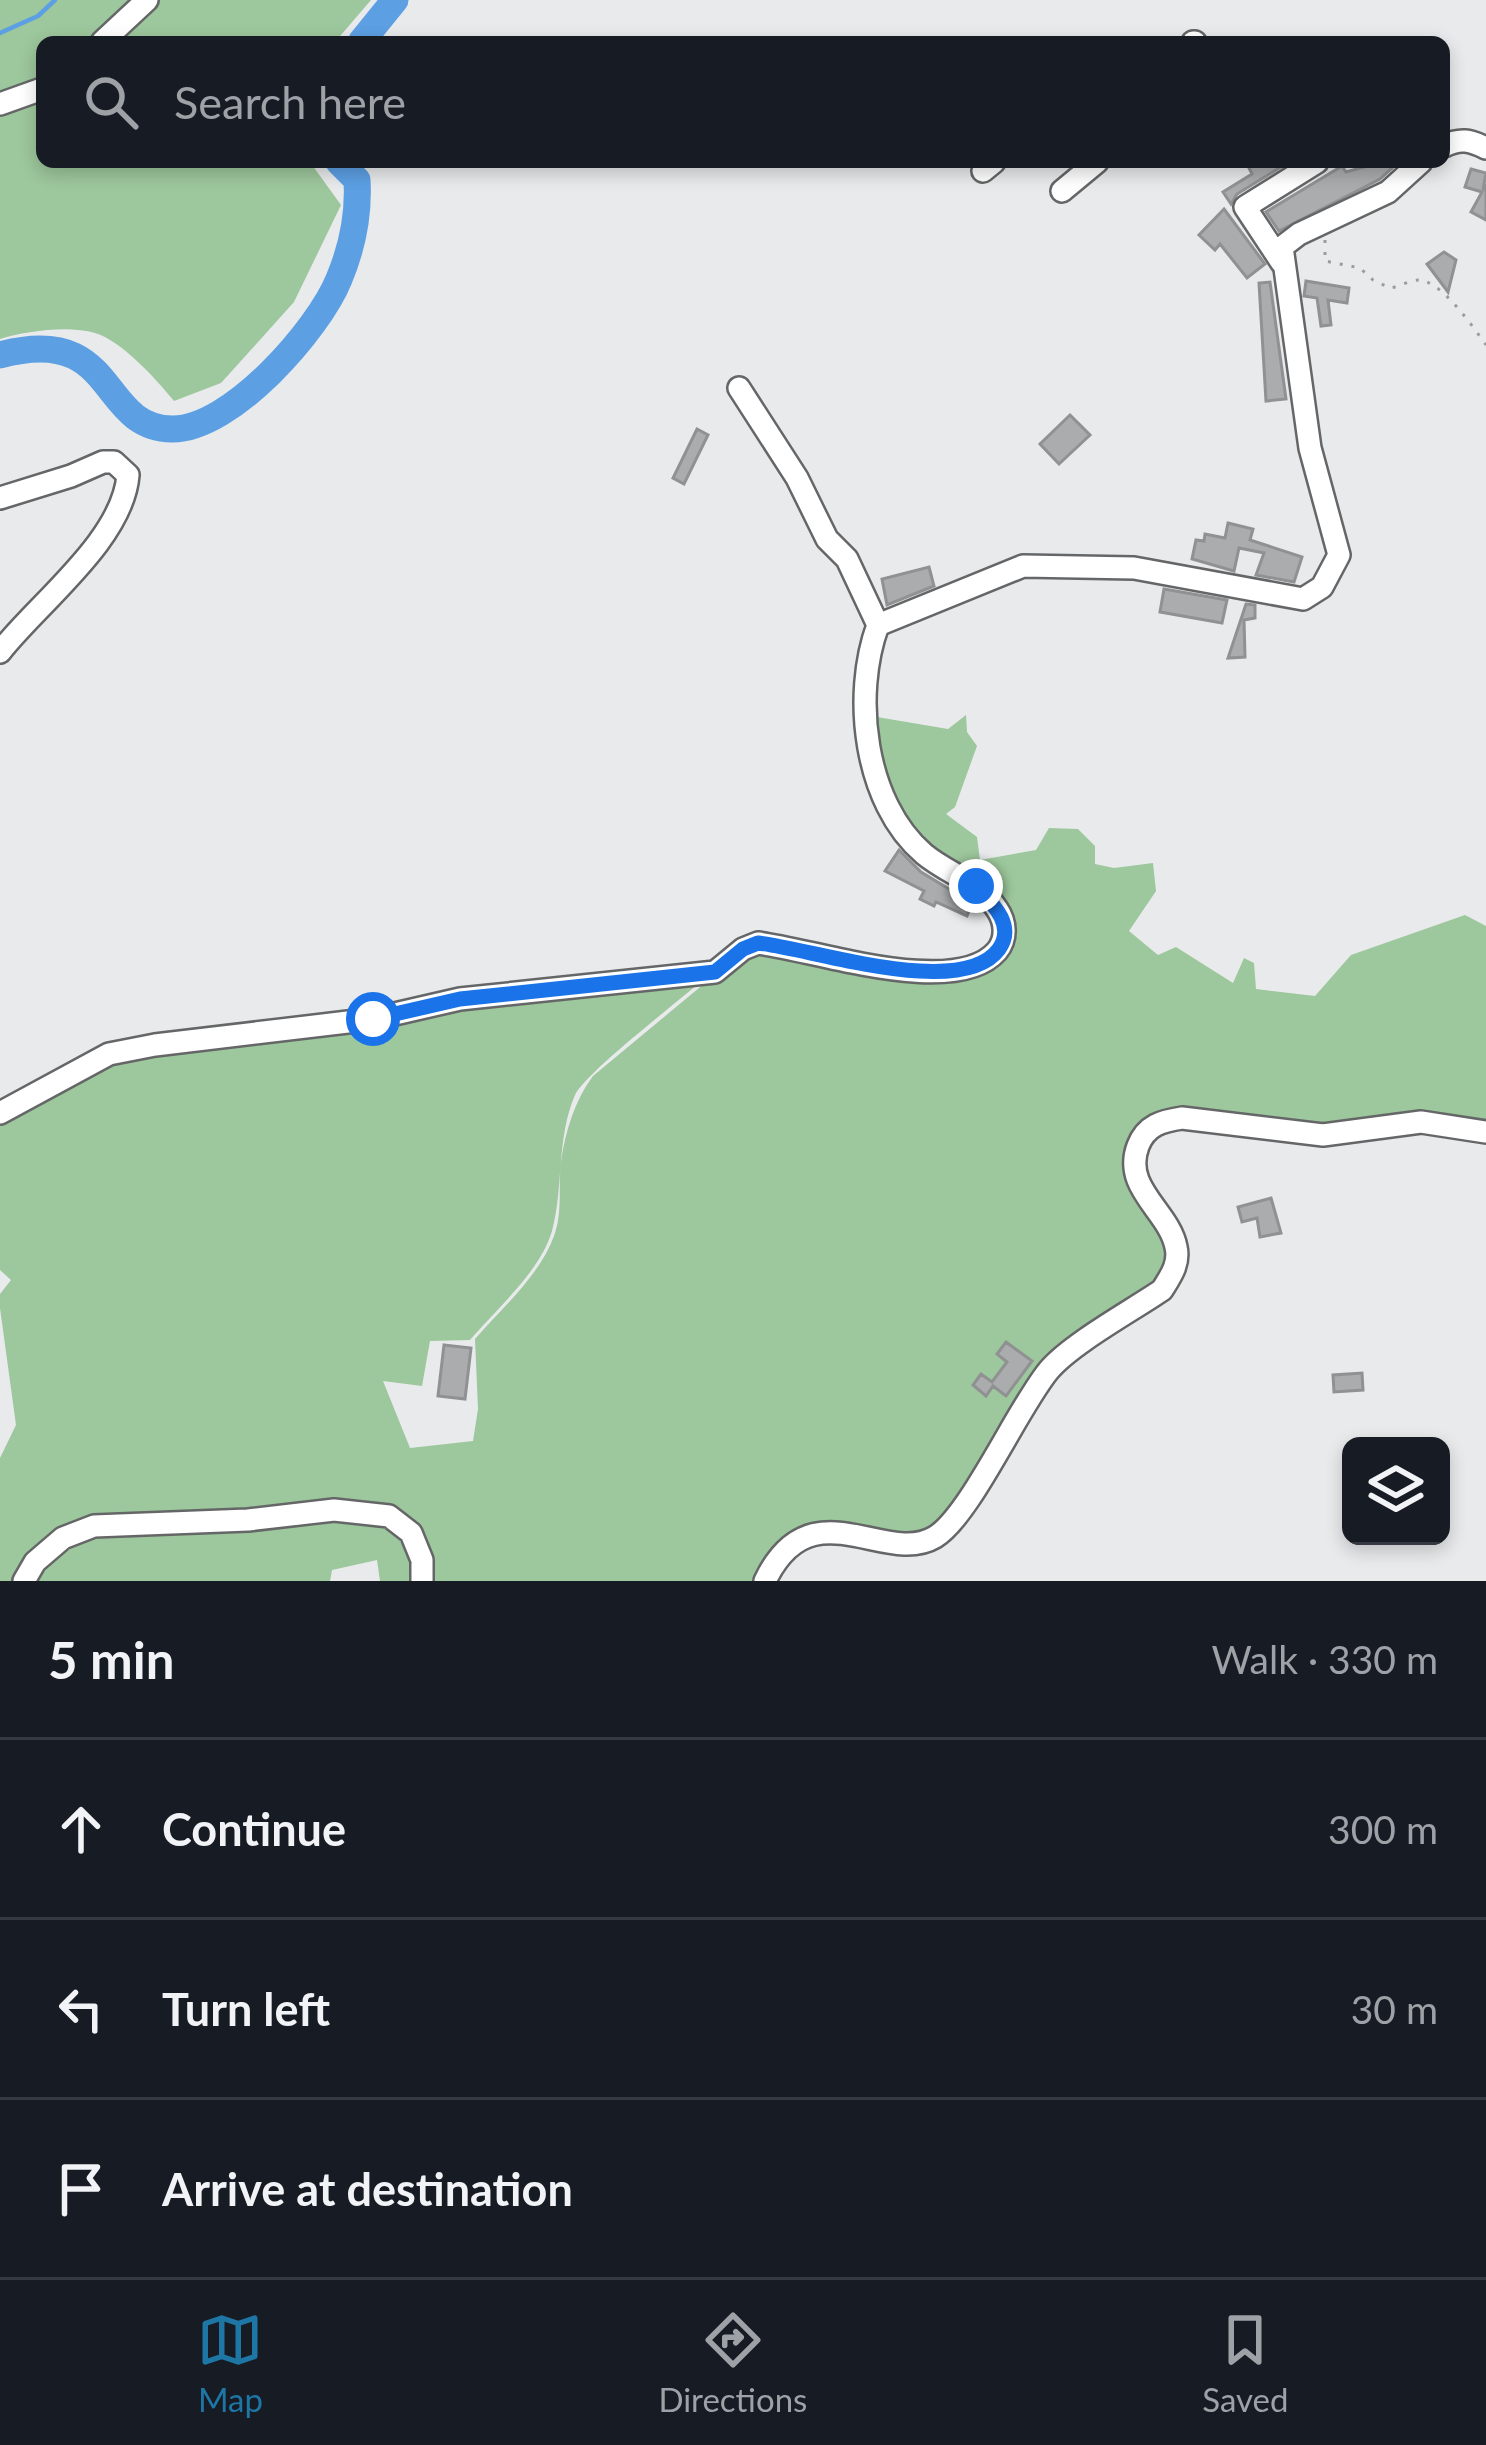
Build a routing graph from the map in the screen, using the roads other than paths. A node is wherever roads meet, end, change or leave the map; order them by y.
1 (147, 0) edge
2 (108, 36) edge
3 (36, 91) edge
4 (0, 104) edge
5 (1450, 143) edge
6 (1486, 148) edge
7 (1090, 168) edge
8 (1307, 168) edge
9 (1414, 168) edge
10 (1062, 191) dead end
11 (1283, 263) junction
12 (739, 388) dead end
13 (0, 498) edge
14 (878, 625) junction
15 (0, 652) edge
16 (0, 1112) edge
17 (1486, 1132) edge
18 (24, 1581) edge
19 (422, 1581) edge
20 (765, 1581) edge

1 - 2 street
3 - 4 street
5 - 6 street
7 - 10 street
8 - 11 street
9 - 11 street
11 - 14 street
12 - 14 street
13 - 15 street
14 - 16 street
17 - 20 street
18 - 19 street

